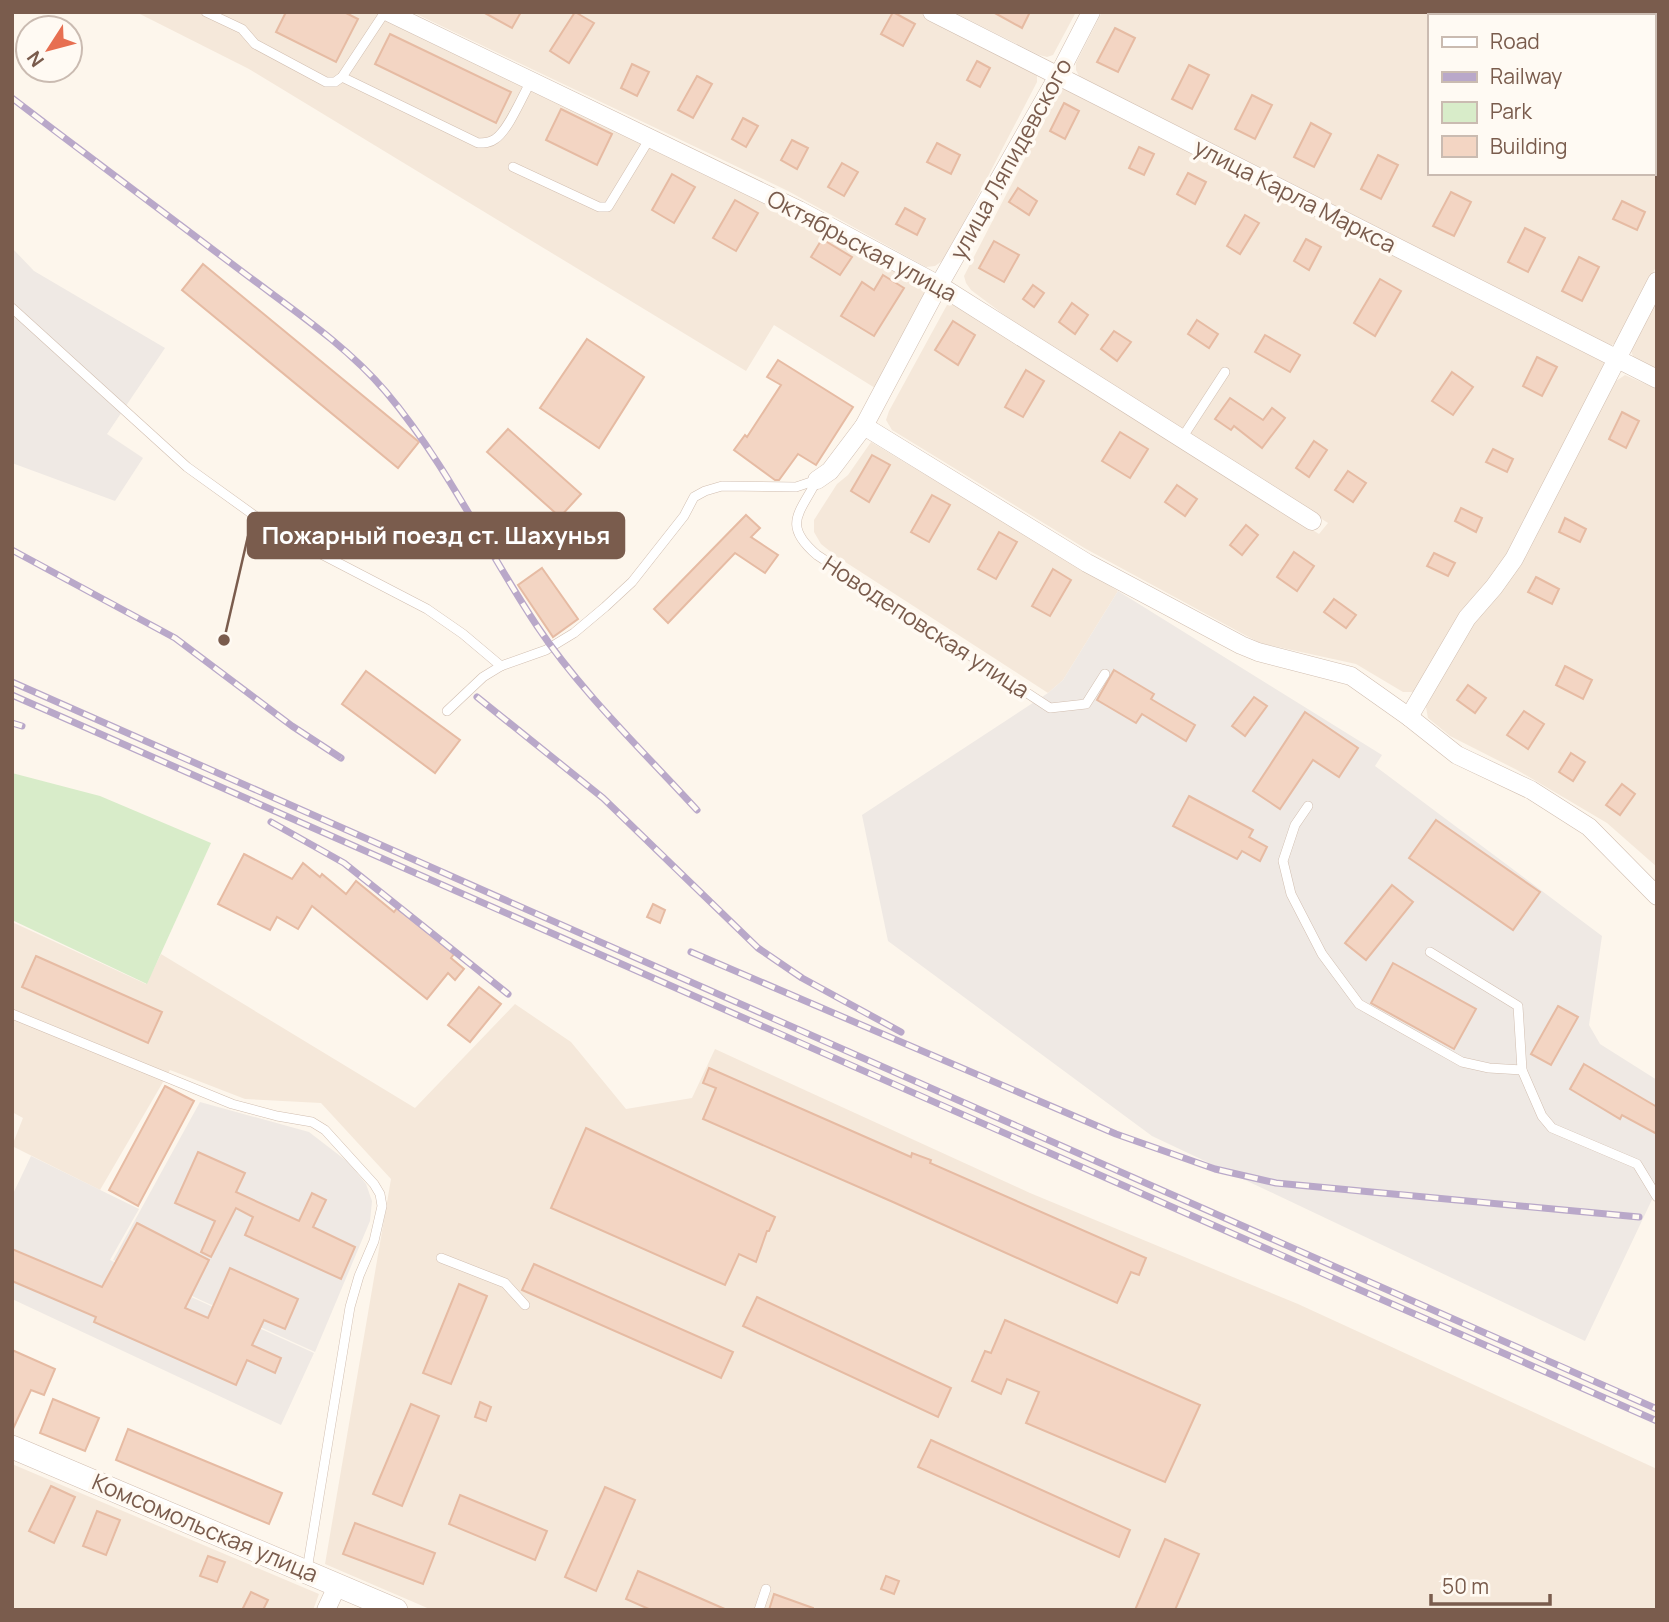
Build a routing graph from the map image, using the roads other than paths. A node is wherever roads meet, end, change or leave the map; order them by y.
1 (206, 12) edge
2 (386, 12) edge
3 (932, 12) edge
4 (1091, 12) edge
5 (1058, 76) junction
6 (342, 77) junction
7 (531, 81) junction
8 (650, 138) junction
9 (513, 167) dead end
10 (1657, 281) edge
11 (939, 285) junction
12 (12, 308) edge
13 (1616, 358) junction
14 (1225, 372) dead end
15 (1657, 379) edge
16 (864, 426) junction
17 (1182, 438) junction
18 (817, 480) junction
19 (1312, 521) dead end
20 (501, 666) junction
21 (1105, 674) dead end
22 (447, 711) dead end
23 (1409, 717) junction
24 (1308, 806) dead end
25 (1657, 896) edge
26 (1430, 952) dead end
27 (12, 1014) edge
28 (1522, 1070) junction
29 (1657, 1197) edge
30 (441, 1258) dead end
31 (525, 1305) dead end
32 (12, 1447) edge
33 (307, 1570) junction
34 (338, 1584) junction
35 (766, 1589) dead end
36 (326, 1610) edge
37 (396, 1610) edge
38 (759, 1610) edge

1 - 6 lane
2 - 6 lane
2 - 7 street, Октябрьская улица
3 - 5 street, улица Карла Маркса
4 - 5 street, улица Ляпидевского
5 - 11 street, улица Ляпидевского
5 - 13 street, улица Карла Маркса
6 - 7 lane
7 - 8 street, Октябрьская улица
8 - 9 lane
8 - 11 street, Октябрьская улица
10 - 13 street
11 - 16 street, улица Ляпидевского
11 - 17 street, Октябрьская улица
12 - 20 lane
13 - 15 street, улица Карла Маркса
13 - 23 street
14 - 17 lane
16 - 18 street, улица Ляпидевского
16 - 23 street
17 - 19 street, Октябрьская улица
18 - 20 lane
18 - 21 lane, Новодеповская улица
20 - 22 lane
23 - 25 street
24 - 28 lane
26 - 28 lane
27 - 33 lane
28 - 29 lane
30 - 31 lane
32 - 33 street, Комсомольская улица
33 - 34 street, Комсомольская улица
34 - 36 street
34 - 37 street, Комсомольская улица
35 - 38 lane

